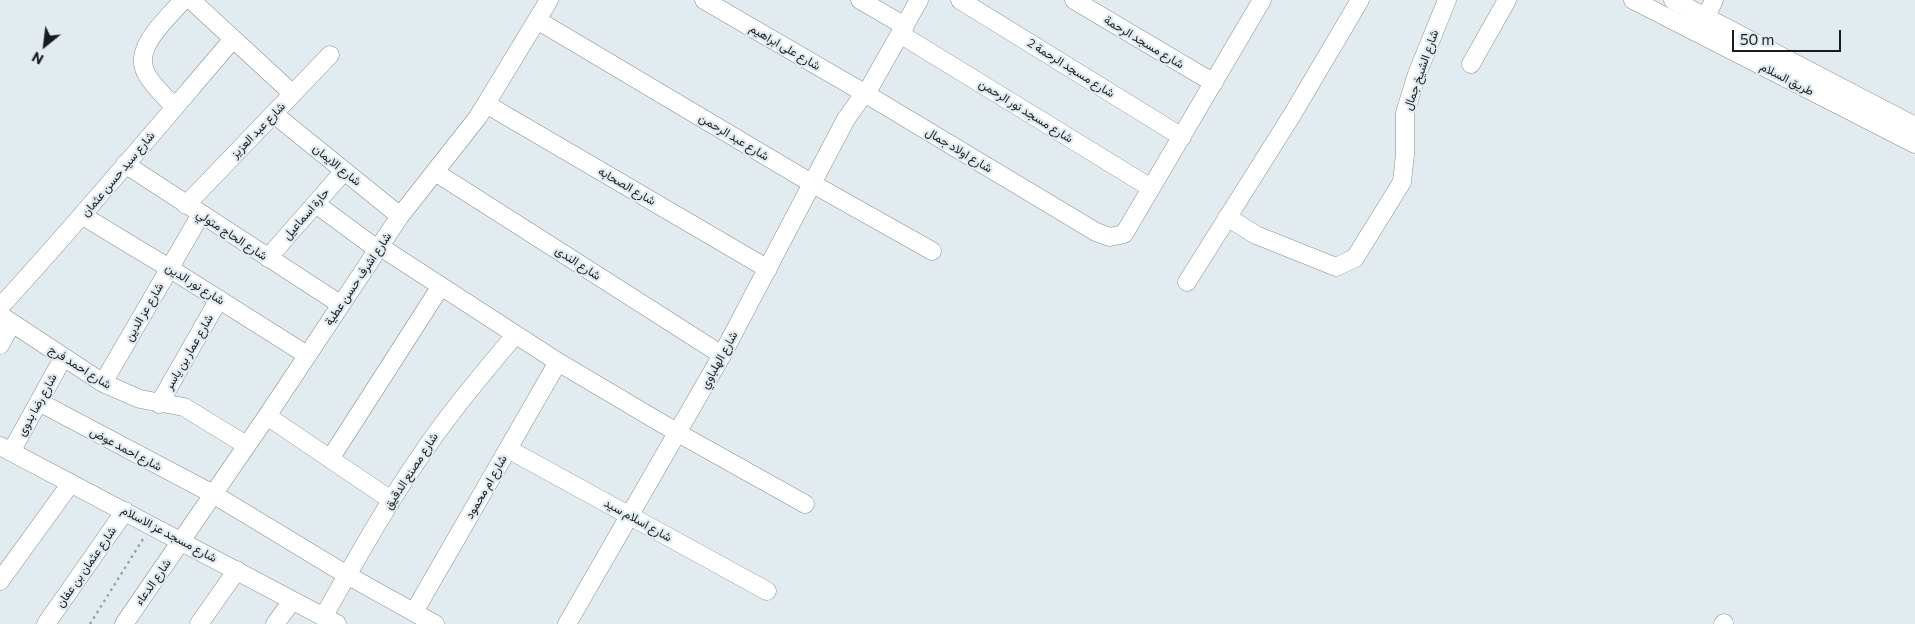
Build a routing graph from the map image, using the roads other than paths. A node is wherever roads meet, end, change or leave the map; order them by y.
1 (183, 0) edge
2 (191, 0) edge
3 (549, 0) edge
4 (704, 0) edge
5 (860, 0) edge
6 (920, 0) edge
7 (960, 0) edge
8 (1074, 0) edge
9 (1262, 0) edge
10 (1360, 0) edge
11 (1447, 0) edge
12 (1507, 0) edge
13 (1633, 0) edge
14 (1673, 0) edge
15 (1714, 0) edge
16 (727, 6) edge
17 (1706, 17) junction
18 (537, 20) junction
19 (903, 30) junction
20 (234, 39) junction
21 (330, 55) dead end
22 (1471, 64) dead end
23 (1214, 84) junction
24 (293, 94) junction
25 (866, 94) junction
26 (486, 104) junction
27 (175, 107) junction
28 (274, 114) junction
29 (1915, 126) edge
30 (1182, 137) junction
31 (1915, 144) edge
32 (125, 164) junction
33 (344, 171) junction
34 (434, 172) junction
35 (813, 184) junction
36 (1151, 188) junction
37 (316, 204) junction
38 (193, 209) junction
39 (83, 216) junction
40 (400, 216) junction
41 (1227, 217) junction
42 (378, 247) junction
43 (932, 251) dead end
44 (268, 258) junction
45 (169, 268) junction
46 (768, 269) junction
47 (1187, 282) dead end
48 (441, 286) junction
49 (219, 299) junction
50 (340, 304) junction
51 (0, 307) edge
52 (6, 319) edge
53 (515, 335) junction
54 (0, 345) edge
55 (307, 355) junction
56 (722, 355) junction
57 (63, 358) junction
58 (558, 362) junction
59 (103, 383) junction
60 (39, 402) junction
61 (159, 404) junction
62 (267, 416) junction
63 (678, 433) junction
64 (246, 446) junction
65 (3, 448) edge
66 (508, 449) junction
67 (330, 459) junction
68 (71, 483) junction
69 (213, 494) junction
70 (391, 500) junction
71 (804, 504) dead end
72 (125, 511) junction
73 (630, 516) junction
74 (182, 540) junction
75 (237, 570) junction
76 (347, 575) junction
77 (0, 581) edge
78 (767, 591) dead end
79 (292, 601) junction
80 (414, 612) junction
81 (330, 620) edge
82 (46, 624) edge
83 (124, 624) edge
84 (199, 624) edge
85 (275, 624) edge
86 (435, 624) edge
87 (568, 624) edge

1 - 27 street
2 - 20 street
3 - 18 street
4 - 16 street, شارع على ابراهيم
5 - 19 street, شارع مسجد نور الرحمن
6 - 19 street, شارع الهلباوي
7 - 30 street, شارع مسجد الرحمة 2
8 - 23 street, شارع مسجد الرحمة
9 - 23 street, شارع اولاد جمال
10 - 41 street
11 - 41 street, شارع الشيخ جمال
12 - 22 street
13 - 31 street, طريق السلام
14 - 17 street, طريق السلام
15 - 17 street
16 - 25 street, شارع على ابراهيم
17 - 29 street, طريق السلام
18 - 26 street, شارع اشرف حسن عطية
18 - 35 street, شارع عبد الرحمن
19 - 25 street, شارع الهلباوي
19 - 36 street, شارع مسجد نور الرحمن
20 - 24 street
20 - 27 street, شارع سيد حسن عثمان
21 - 24 street, شارع عبد العزيز
23 - 30 street, شارع اولاد جمال
24 - 28 street, شارع عبد العزيز
25 - 35 street, شارع الهلباوي
25 - 36 street, شارع اولاد جمال
26 - 34 street, شارع اشرف حسن عطية
26 - 46 street, شارع الصحابه
27 - 32 street, شارع سيد حسن عثمان
28 - 33 street, شارع الايمان
28 - 38 street, شارع عبد العزيز
30 - 36 street, شارع اولاد جمال
32 - 38 street, شارع الحاج متولي
32 - 39 street, شارع سيد حسن عثمان
33 - 37 street, حارة اسماعيل
33 - 40 street, شارع الايمان
34 - 40 street, شارع اشرف حسن عطية
34 - 56 street, شارع الندى
35 - 43 street, شارع عبد الرحمن
35 - 46 street, شارع الهلباوي
37 - 42 street
37 - 44 street, حارة اسماعيل
38 - 44 street, شارع الحاج متولي
38 - 45 street, شارع عز الدين
39 - 45 street, شارع نور الدين
39 - 51 street, شارع سيد حسن عثمان
40 - 42 street, شارع اشرف حسن عطية
41 - 47 street
42 - 48 street
42 - 50 street, شارع اشرف حسن عطية
44 - 50 street, شارع الحاج متولي
45 - 49 street, شارع نور الدين
45 - 59 street, شارع عز الدين
46 - 56 street, شارع الهلباوي
48 - 53 street
48 - 67 street
49 - 55 street, شارع نور الدين
49 - 61 street, شارع عمار بن ياسر
50 - 55 street, شارع اشرف حسن عطية
52 - 54 street
52 - 57 street, شارع احمد فرج
53 - 58 street
53 - 70 street, شارع مصنع الدقيق
55 - 62 street, شارع اشرف حسن عطية
56 - 63 street, شارع الهلباوي
57 - 59 street, شارع احمد فرج
57 - 60 street, شارع رضا بدوى
58 - 63 street
58 - 66 street, شارع ام محمود
59 - 61 street, شارع احمد فرج
60 - 65 street, شارع رضا بدوى
60 - 69 street, شارع احمد عوض
61 - 64 street, شارع احمد فرج
62 - 64 street, شارع اشرف حسن عطية
62 - 67 street
63 - 71 street
63 - 73 street, شارع الهلباوي
64 - 69 street, شارع اشرف حسن عطية
65 - 68 street, شارع مسجد عز الاسلام
66 - 73 street, شارع اسلام سيد
66 - 80 street, شارع ام محمود
67 - 70 street
68 - 72 street, شارع مسجد عز الاسلام
68 - 77 street
69 - 74 street, شارع اشرف حسن عطية
69 - 76 street, شارع احمد عوض
70 - 76 street, شارع مصنع الدقيق
72 - 74 street, شارع مسجد عز الاسلام
72 - 82 street, شارع عثمان بن عفان
73 - 78 street, شارع اسلام سيد
73 - 87 street, شارع الهلباوي
74 - 75 street, شارع مسجد عز الاسلام
74 - 83 street, شارع الدعاء
75 - 79 street, شارع مسجد عز الاسلام
75 - 84 street
76 - 80 street, شارع احمد عوض
76 - 81 street, شارع مصنع الدقيق
79 - 81 street, شارع مسجد عز الاسلام
79 - 85 street
80 - 86 street, شارع احمد عوض

